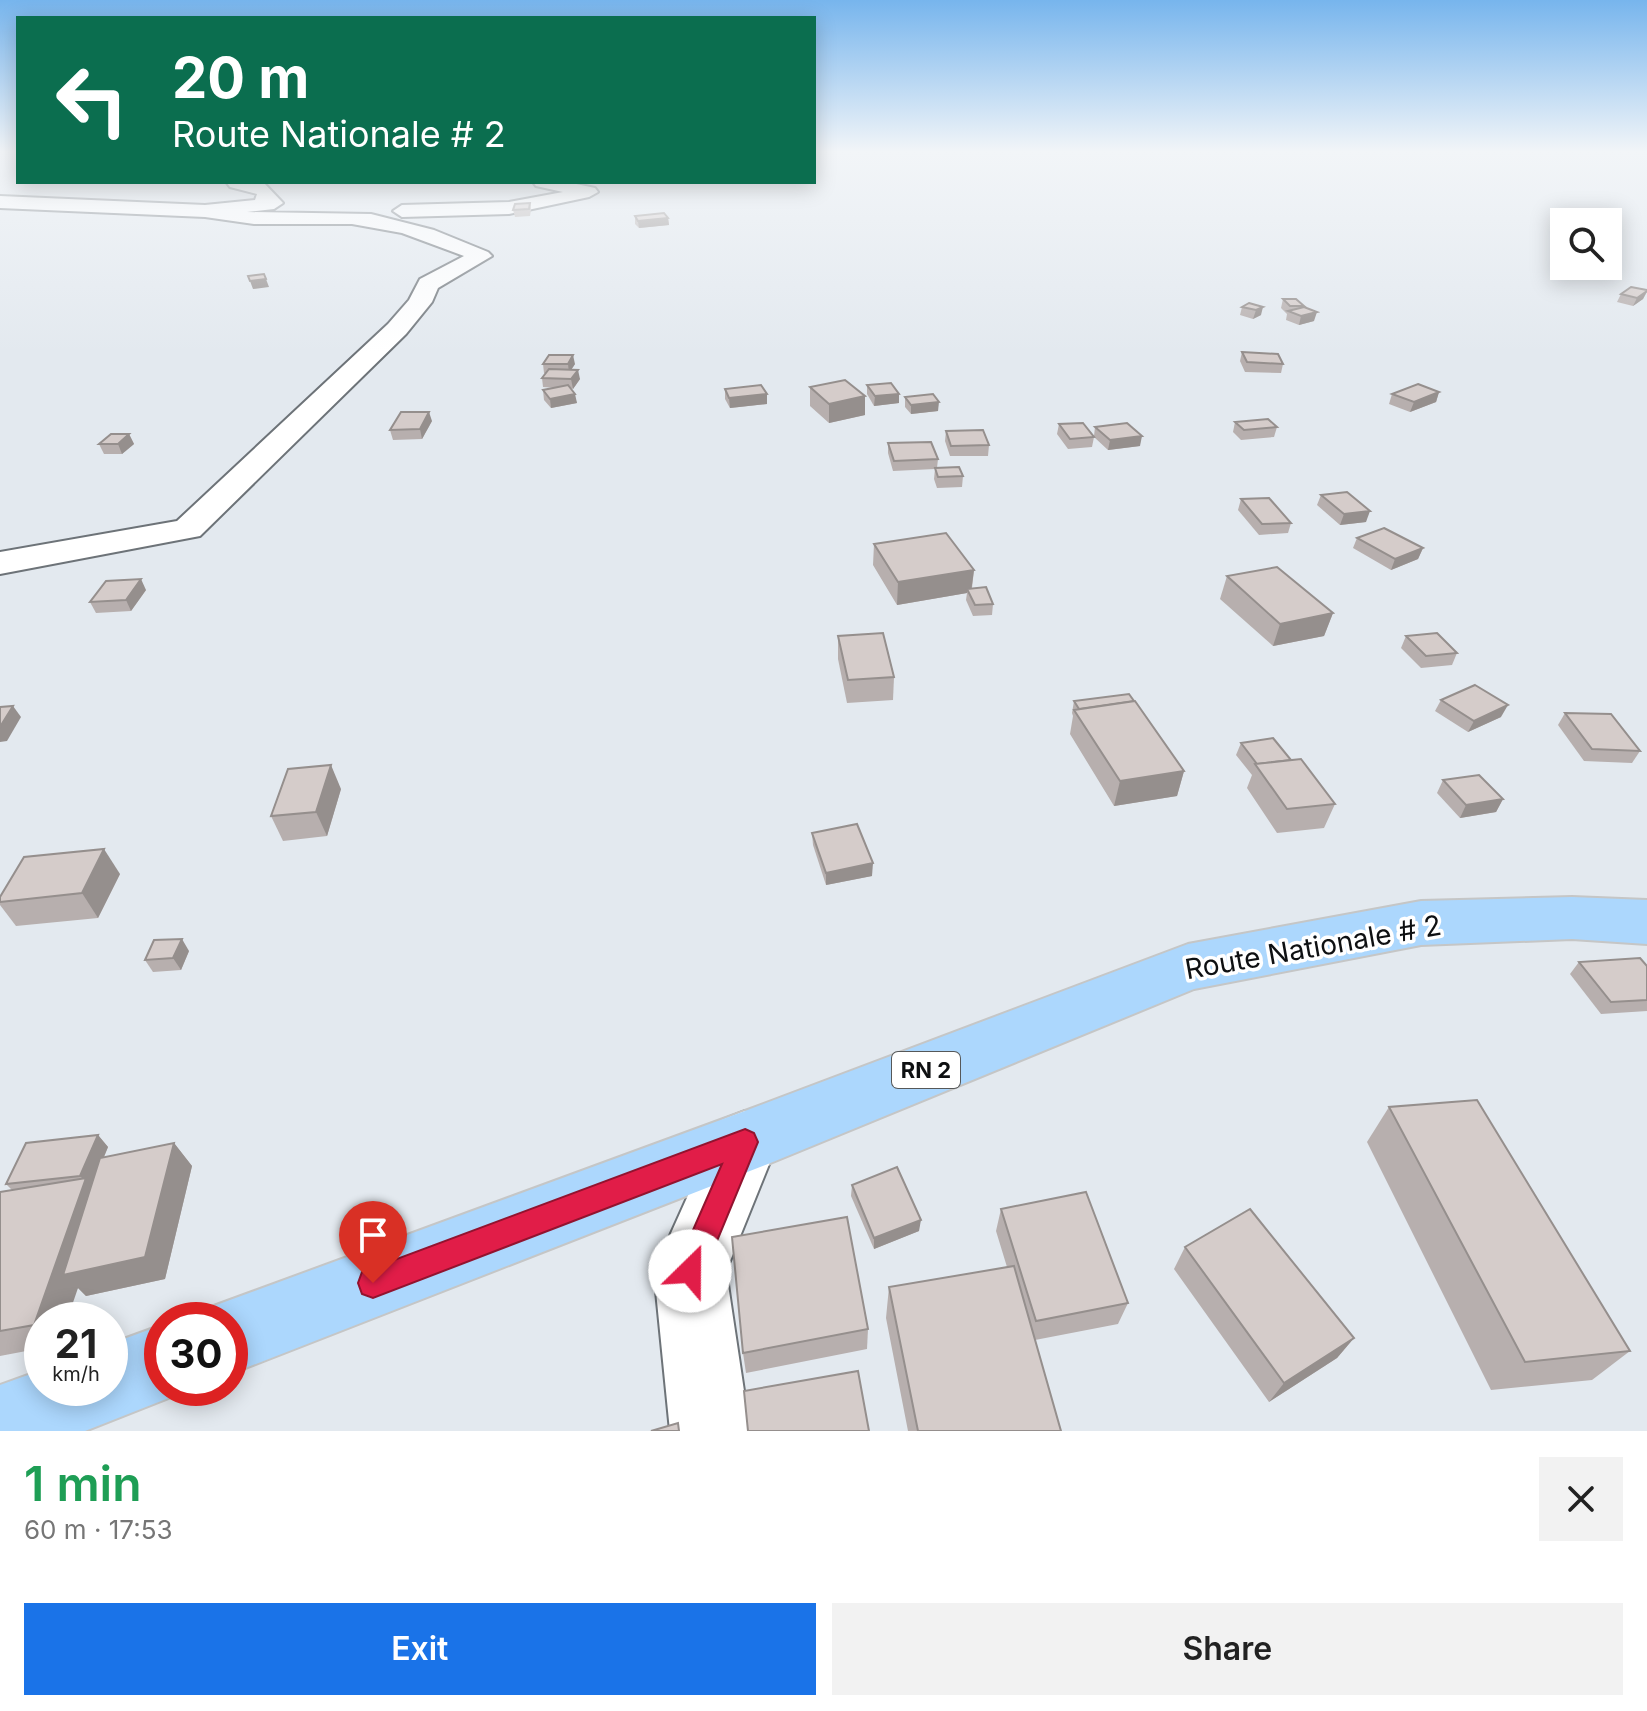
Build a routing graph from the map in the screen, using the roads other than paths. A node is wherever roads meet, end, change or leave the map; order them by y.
1 (357, 220) edge
2 (481, 220) edge
3 (481, 256) junction
4 (0, 563) edge
5 (1647, 922) edge
6 (745, 1142) junction
7 (248, 1330) edge
8 (49, 1406) edge
9 (0, 1425) edge
10 (710, 1431) edge

1 - 3 street
2 - 3 street
3 - 4 street
5 - 6 main road, Route Nationale # 2 / RN 2
6 - 7 main road, Route Nationale # 2 / RN 2
6 - 10 street
8 - 9 main road

